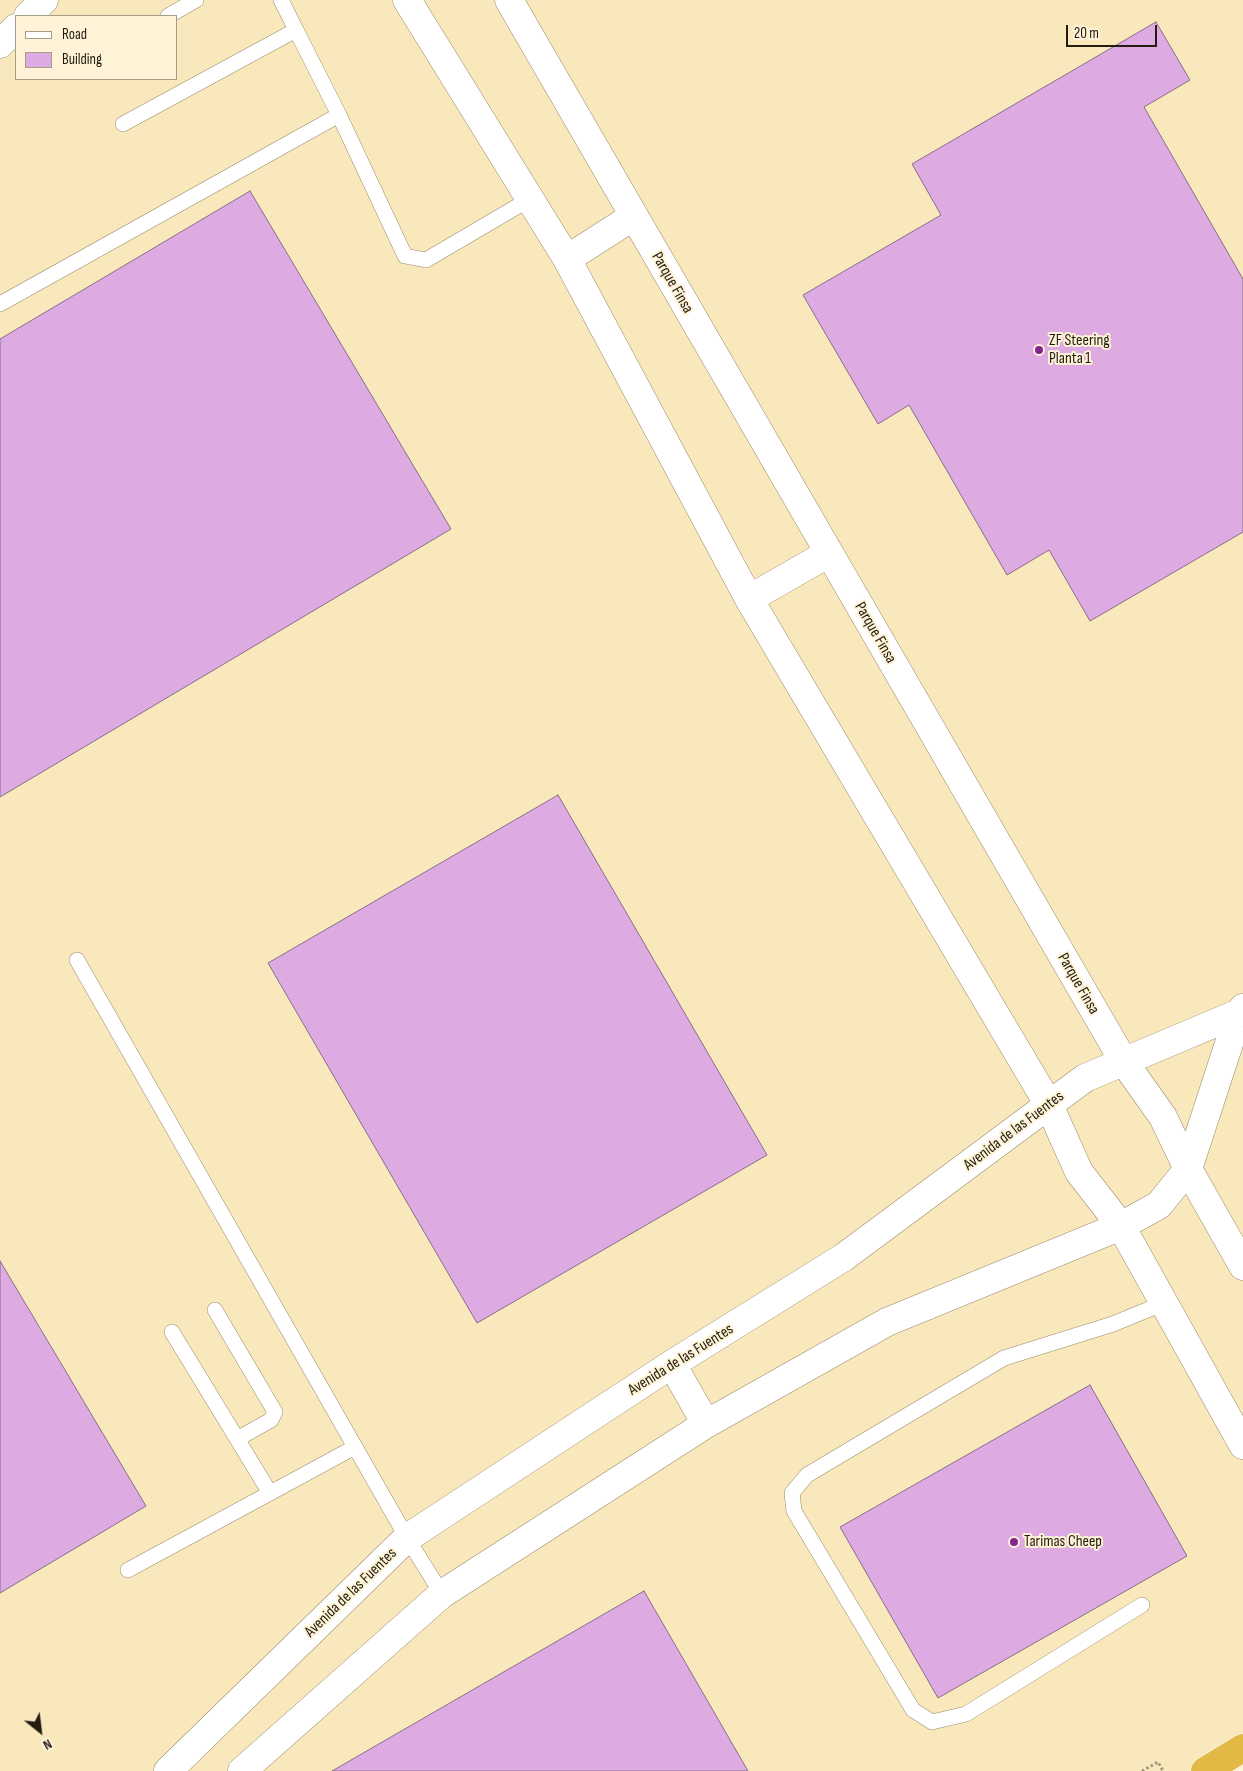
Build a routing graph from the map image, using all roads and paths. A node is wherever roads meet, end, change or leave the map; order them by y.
1 (44, 0) edge
2 (196, 0) edge
3 (281, 0) edge
4 (407, 0) edge
5 (509, 0) edge
6 (29, 15) edge
7 (170, 15) edge
8 (15, 29) edge
9 (296, 30) junction
10 (0, 44) edge
11 (339, 115) junction
12 (123, 124) dead end
13 (530, 200) junction
14 (634, 216) junction
15 (567, 259) junction
16 (0, 304) edge
17 (829, 553) junction
18 (749, 599) junction
19 (77, 960) dead end
20 (1241, 1010) edge
21 (1124, 1062) junction
22 (1049, 1105) junction
23 (1188, 1169) junction
24 (1121, 1226) junction
25 (1239, 1250) edge
26 (1164, 1303) junction
27 (215, 1310) dead end
28 (172, 1332) dead end
29 (672, 1364) junction
30 (706, 1424) junction
31 (237, 1439) junction
32 (1243, 1445) edge
33 (355, 1447) junction
34 (270, 1493) junction
35 (407, 1538) junction
36 (128, 1570) dead end
37 (442, 1594) junction
38 (1142, 1605) dead end
39 (1243, 1748) edge
40 (168, 1771) edge
41 (242, 1771) edge
42 (1142, 1771) edge
43 (1162, 1771) edge
44 (1205, 1771) edge

1 - 6 street
2 - 7 lane
3 - 9 lane
4 - 13 street
5 - 14 street, Parque Finsa
8 - 10 street
9 - 11 lane
9 - 12 lane
11 - 13 lane
11 - 16 lane
13 - 15 street
14 - 15 street
14 - 17 street, Parque Finsa
15 - 18 street
17 - 18 street
17 - 21 street, Parque Finsa
18 - 22 street
19 - 33 lane
20 - 21 street, Avenida de las Fuentes
20 - 23 street, Avenida de las Fuentes
21 - 22 street, Avenida de las Fuentes
21 - 23 street, Parque Finsa
22 - 24 street
22 - 29 street, Avenida de las Fuentes
23 - 24 street, Avenida de las Fuentes
23 - 25 street, Parque Finsa
24 - 26 street
24 - 30 street, Avenida de las Fuentes
26 - 32 street
26 - 38 lane
27 - 31 lane
28 - 31 lane
29 - 30 street
29 - 35 street, Avenida de las Fuentes
30 - 37 street, Avenida de las Fuentes
31 - 34 lane
33 - 34 lane
33 - 35 lane
34 - 36 lane
35 - 37 lane
35 - 40 street, Avenida de las Fuentes
37 - 41 street, Avenida de las Fuentes
39 - 44 highway
42 - 43 path

